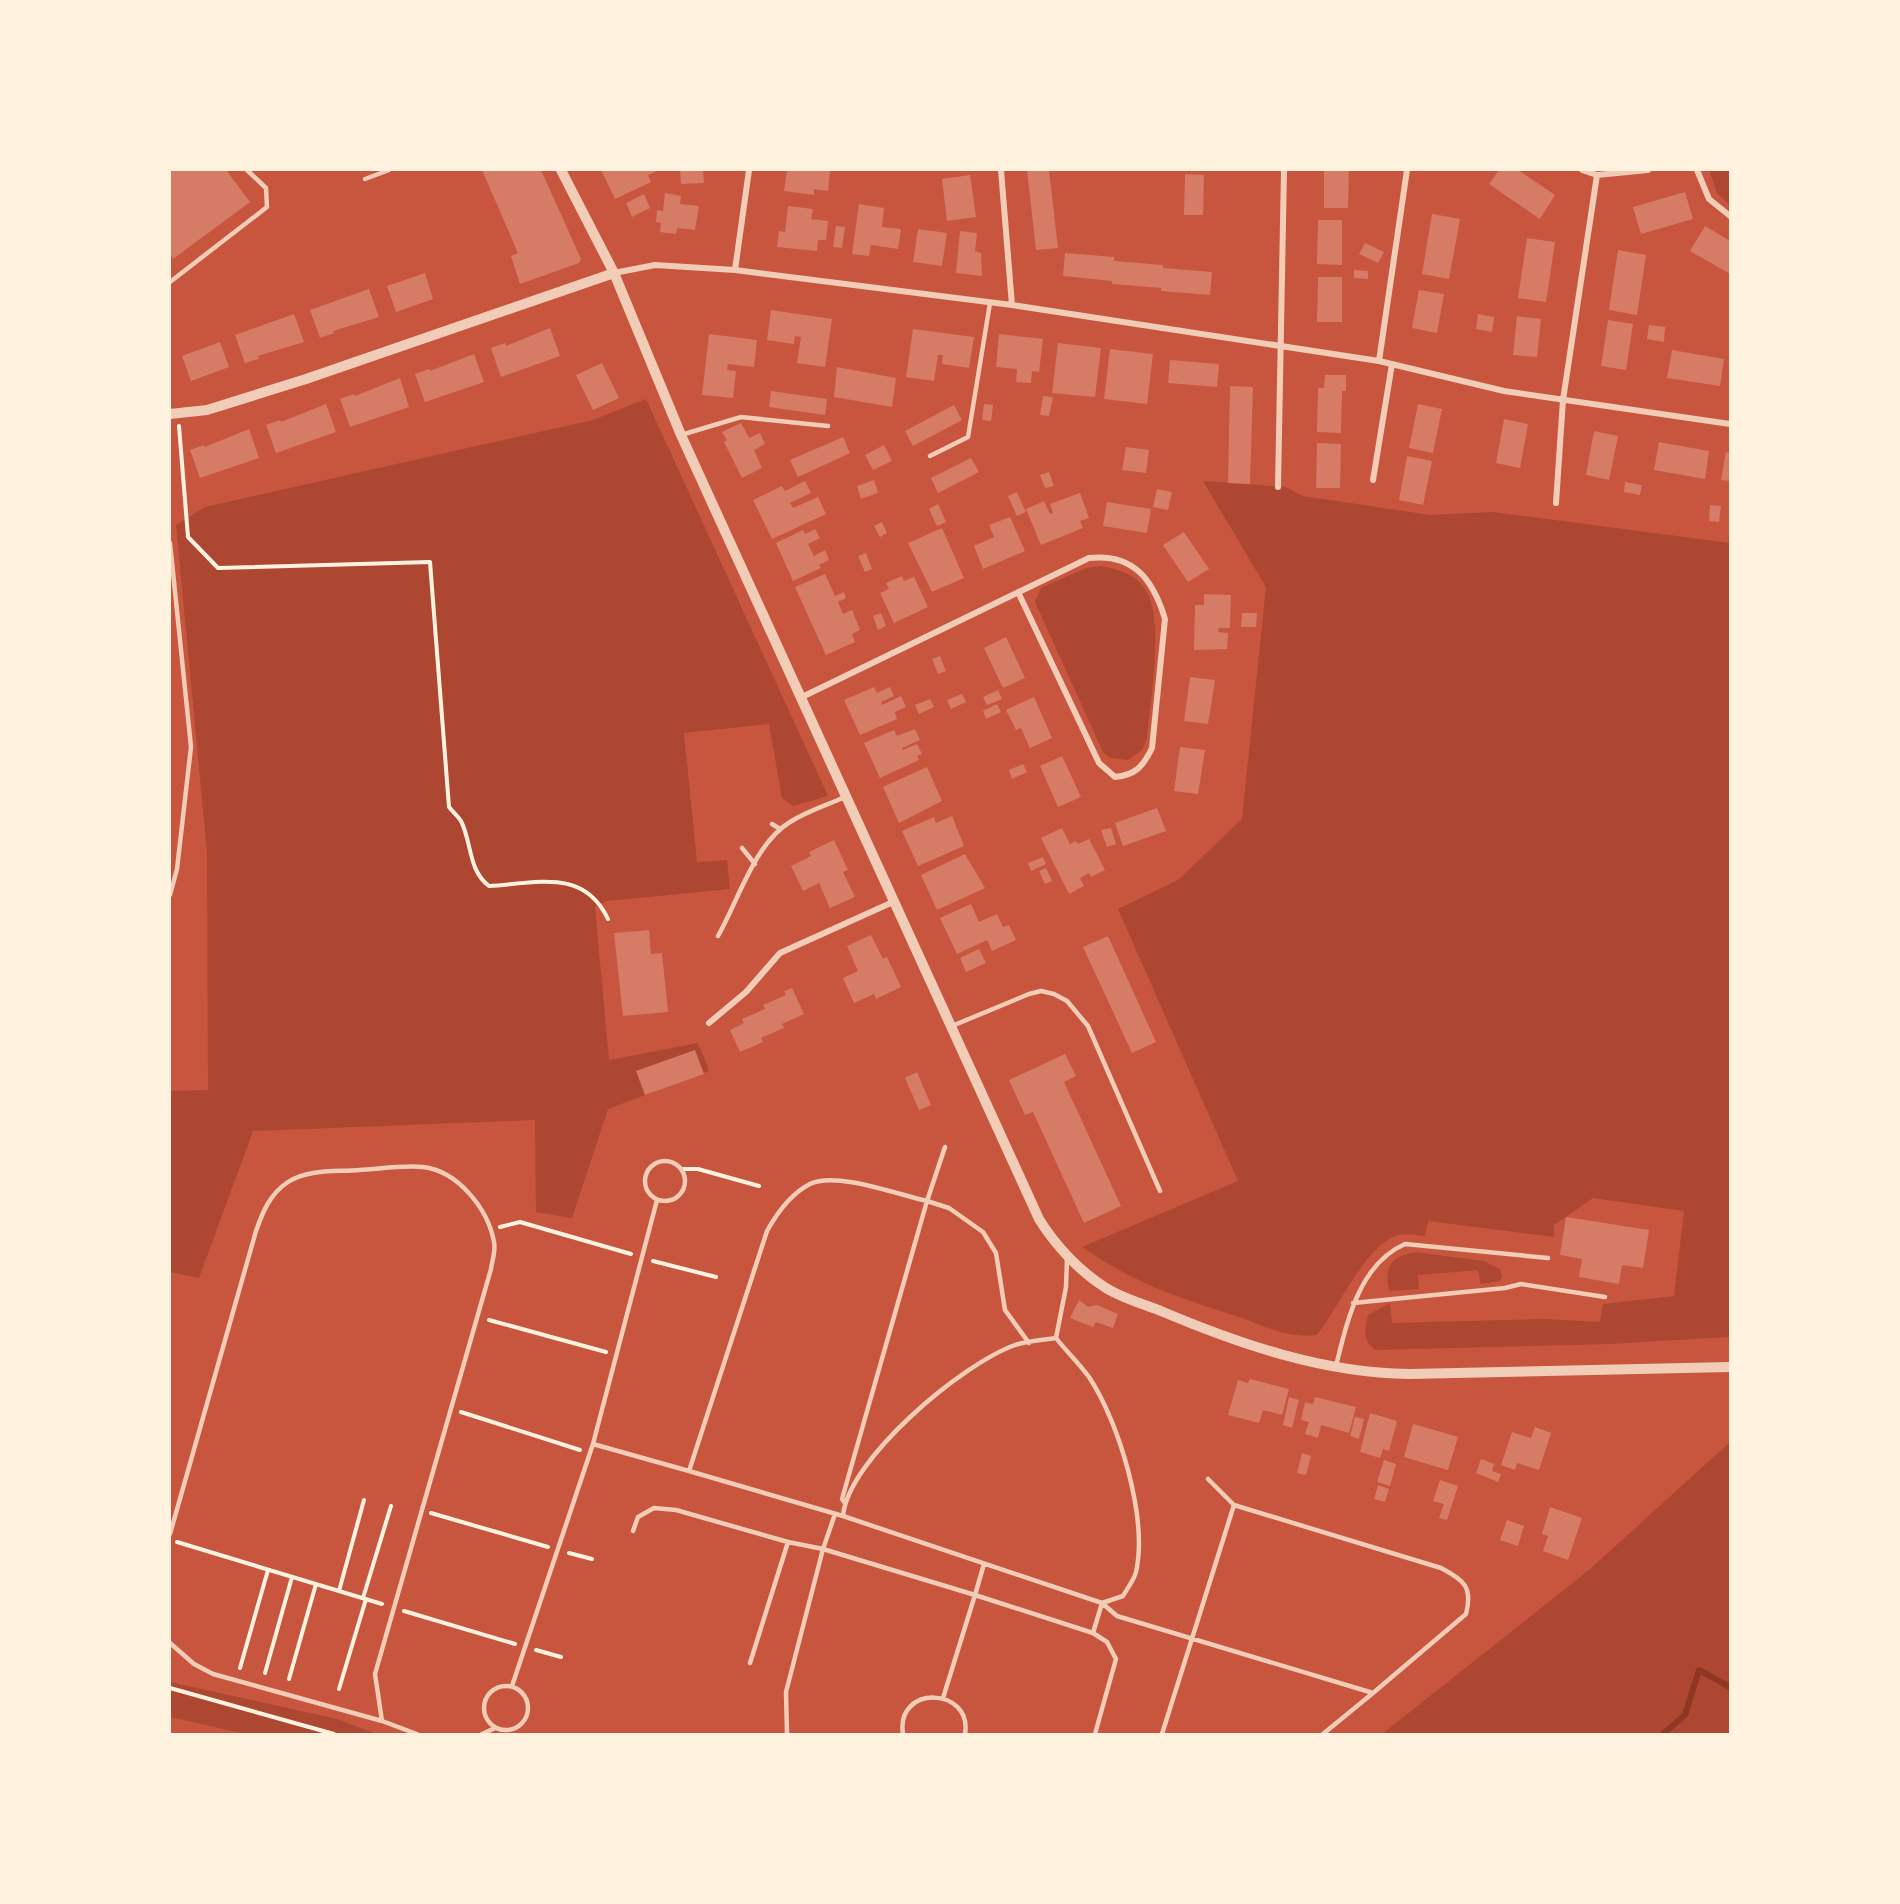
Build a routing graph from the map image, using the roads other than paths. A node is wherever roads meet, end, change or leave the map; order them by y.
1 (247, 170) edge
2 (385, 170) edge
3 (561, 170) edge
4 (749, 170) edge
5 (1001, 170) edge
6 (1284, 170) edge
7 (1407, 170) edge
8 (1582, 170) edge
9 (1648, 170) edge
10 (1697, 170) edge
11 (1597, 174) junction
12 (365, 179) dead end
13 (1731, 216) edge
14 (735, 270) junction
15 (614, 273) junction
16 (170, 282) edge
17 (990, 303) junction
18 (1012, 305) junction
19 (1282, 347) junction
20 (1379, 361) junction
21 (1392, 364) junction
22 (1563, 400) junction
23 (174, 414) edge
24 (1731, 424) edge
25 (828, 426) dead end
26 (681, 435) junction
27 (930, 456) dead end
28 (1373, 480) dead end
29 (1278, 487) dead end
30 (1556, 503) dead end
31 (170, 543) edge
32 (1018, 592) junction
33 (802, 697) junction
34 (846, 797) junction
35 (772, 824) dead end
36 (780, 829) junction
37 (742, 848) dead end
38 (755, 864) junction
39 (170, 895) edge
40 (893, 902) junction
41 (718, 936) dead end
42 (709, 1023) dead end
43 (951, 1027) junction
44 (945, 1147) dead end
45 (1160, 1191) dead end
46 (657, 1200) junction
47 (927, 1202) junction
48 (1068, 1256) junction
49 (1548, 1258) dead end
50 (1605, 1297) dead end
51 (1353, 1303) junction
52 (1056, 1338) junction
53 (1029, 1343) junction
54 (1335, 1366) junction
55 (1731, 1366) edge
56 (593, 1444) junction
57 (689, 1471) junction
58 (1208, 1479) dead end
59 (844, 1502) junction
60 (1233, 1506) junction
61 (835, 1514) junction
62 (843, 1516) junction
63 (633, 1531) dead end
64 (170, 1534) edge
65 (788, 1542) junction
66 (823, 1549) junction
67 (984, 1564) junction
68 (975, 1595) junction
69 (1102, 1603) junction
70 (1093, 1633) junction
71 (1190, 1638) junction
72 (170, 1643) edge
73 (750, 1663) dead end
74 (512, 1686) junction
75 (1373, 1693) junction
76 (944, 1698) junction
77 (382, 1721) junction
78 (495, 1728) junction
79 (417, 1734) edge
80 (482, 1734) edge
81 (787, 1734) edge
82 (903, 1734) edge
83 (965, 1734) edge
84 (1095, 1734) edge
85 (1162, 1734) edge
86 (1323, 1734) edge

1 - 16 lane
2 - 12 lane
3 - 15 street
4 - 14 street
5 - 18 street
6 - 19 street
7 - 20 street
8 - 11 street
9 - 11 street
10 - 13 street
11 - 22 street
14 - 15 street
14 - 17 street
15 - 23 street
15 - 26 street
17 - 18 street
17 - 27 lane
18 - 19 street
19 - 20 street
19 - 29 street
20 - 21 street
21 - 22 street
21 - 28 street
22 - 24 street
22 - 30 street
25 - 26 lane
26 - 33 street
31 - 39 lane
32 - 32 street
32 - 33 street
33 - 34 street
34 - 36 lane
34 - 40 street
35 - 36 lane
36 - 38 lane
37 - 38 lane
38 - 41 lane
40 - 42 street
40 - 43 street
43 - 45 lane
43 - 48 street
44 - 47 lane
46 - 46 lane
46 - 56 lane
47 - 53 lane
47 - 57 lane
47 - 59 lane
48 - 52 lane
48 - 54 street
49 - 51 lane
50 - 51 lane
51 - 54 lane
52 - 53 lane
52 - 69 lane
53 - 59 lane
54 - 55 street
56 - 57 lane
56 - 74 lane
57 - 61 lane
58 - 60 lane
59 - 62 lane
60 - 71 lane
60 - 75 lane
61 - 62 lane
61 - 66 lane
62 - 67 lane
63 - 65 lane
64 - 77 lane
65 - 66 lane
65 - 73 lane
66 - 68 lane
66 - 81 lane
67 - 68 lane
67 - 69 lane
68 - 70 lane
68 - 76 lane
69 - 70 lane
69 - 71 lane
70 - 84 lane
71 - 75 lane
71 - 85 lane
72 - 77 lane
74 - 78 lane
74 - 78 lane
75 - 86 lane
76 - 82 lane
76 - 83 lane
77 - 79 lane
78 - 80 lane

